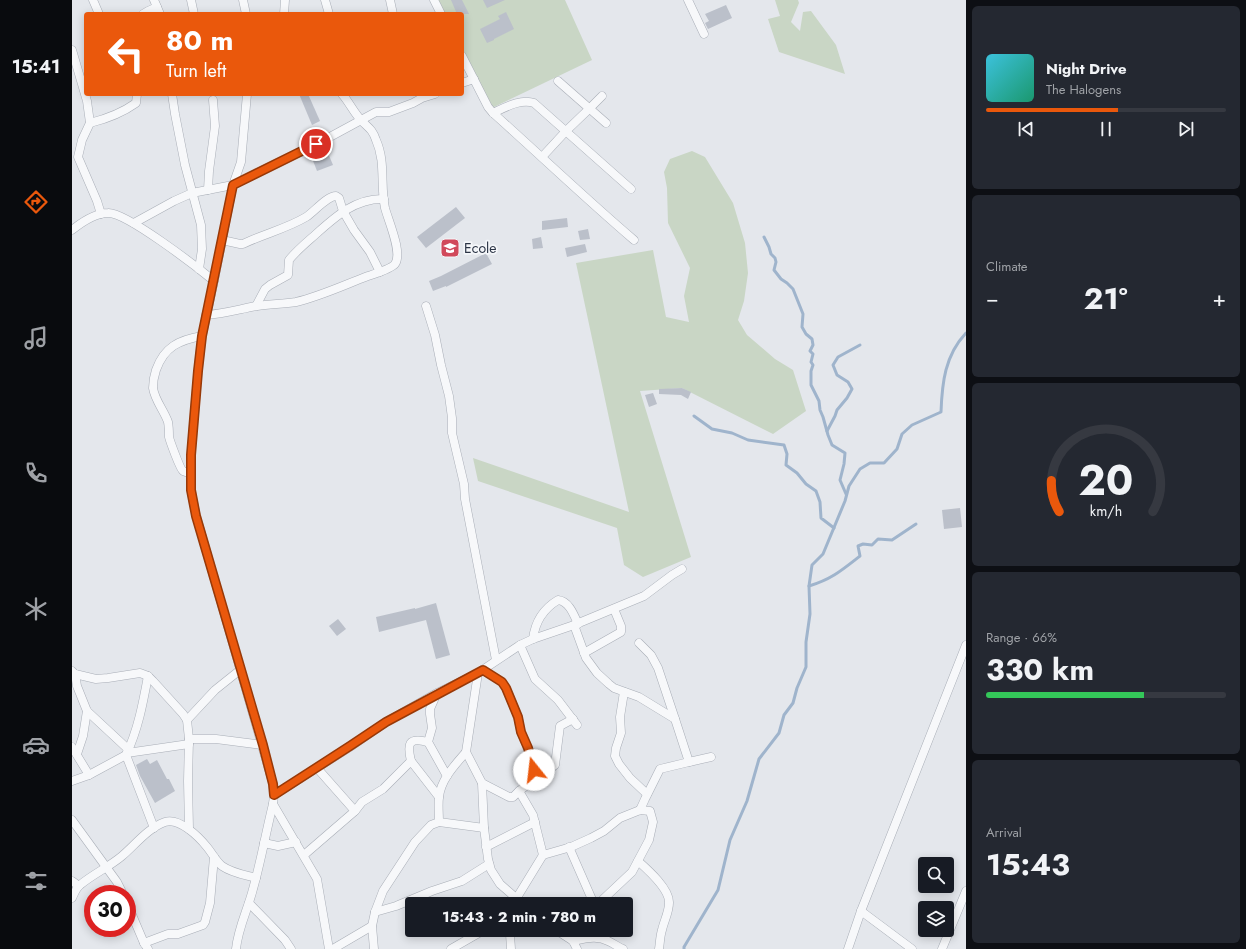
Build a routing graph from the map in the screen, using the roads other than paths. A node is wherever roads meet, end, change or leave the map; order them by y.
1 (93, 0) edge
2 (191, 0) edge
3 (243, 0) edge
4 (285, 0) edge
5 (325, 0) edge
6 (390, 0) edge
7 (434, 0) edge
8 (688, 0) edge
9 (157, 7) edge
10 (98, 12) edge
11 (147, 12) edge
12 (194, 12) edge
13 (246, 12) edge
14 (284, 12) edge
15 (328, 12) edge
16 (393, 12) edge
17 (440, 12) edge
18 (704, 34) dead end
19 (72, 50) edge
20 (464, 60) edge
21 (474, 79) junction
22 (558, 81) dead end
23 (464, 82) edge
24 (84, 94) edge
25 (85, 96) edge
26 (136, 96) edge
27 (172, 96) edge
28 (247, 96) edge
29 (343, 96) edge
30 (428, 96) edge
31 (602, 96) dead end
32 (415, 98) edge
33 (213, 100) dead end
34 (589, 109) junction
35 (493, 114) junction
36 (361, 120) junction
37 (90, 122) junction
38 (606, 123) dead end
39 (566, 131) junction
40 (542, 157) junction
41 (233, 185) junction
42 (631, 189) dead end
43 (208, 190) junction
44 (192, 193) junction
45 (384, 199) junction
46 (343, 212) junction
47 (101, 214) junction
48 (134, 223) junction
49 (72, 230) edge
50 (222, 240) junction
51 (634, 240) dead end
52 (199, 269) junction
53 (380, 272) junction
54 (214, 281) junction
55 (256, 306) junction
56 (426, 306) dead end
57 (206, 315) junction
58 (202, 336) junction
59 (191, 474) junction
60 (682, 569) dead end
61 (614, 609) junction
62 (576, 624) junction
63 (533, 639) junction
64 (639, 643) dead end
65 (520, 645) junction
66 (966, 646) edge
67 (584, 653) junction
68 (496, 660) junction
69 (240, 670) junction
70 (480, 671) junction
71 (73, 673) edge
72 (148, 676) junction
73 (624, 692) junction
74 (437, 694) junction
75 (87, 711) junction
76 (675, 719) junction
77 (187, 720) junction
78 (189, 742) junction
79 (428, 742) junction
80 (263, 745) junction
81 (75, 751) edge
82 (466, 752) junction
83 (128, 753) junction
84 (711, 757) dead end
85 (411, 761) junction
86 (689, 762) junction
87 (317, 768) junction
88 (89, 775) junction
89 (447, 776) junction
90 (537, 778) junction
91 (72, 781) edge
92 (482, 783) junction
93 (519, 791) junction
94 (647, 794) junction
95 (274, 795) junction
96 (439, 797) junction
97 (273, 804) junction
98 (640, 810) junction
99 (354, 811) junction
100 (72, 820) edge
101 (440, 822) junction
102 (535, 822) junction
103 (154, 828) junction
104 (484, 828) junction
105 (189, 829) junction
106 (296, 842) junction
107 (264, 843) junction
108 (486, 846) junction
109 (569, 847) junction
110 (304, 855) junction
111 (543, 855) junction
112 (214, 857) junction
113 (638, 861) junction
114 (489, 864) junction
115 (107, 867) junction
116 (256, 878) junction
117 (75, 884) edge
118 (118, 885) edge
119 (966, 891) edge
120 (511, 897) edge
121 (517, 897) edge
122 (591, 897) edge
123 (606, 897) edge
124 (72, 898) edge
125 (249, 903) junction
126 (861, 911) junction
127 (375, 912) junction
128 (136, 923) edge
129 (372, 926) junction
130 (472, 937) edge
131 (510, 937) edge
132 (567, 937) edge
133 (573, 941) junction
134 (146, 946) edge
135 (236, 949) edge
136 (291, 949) edge
137 (329, 949) edge
138 (333, 949) edge
139 (374, 949) edge
140 (451, 949) edge
141 (511, 949) edge
142 (577, 949) edge
143 (623, 949) edge
144 (659, 949) edge
145 (848, 949) edge
146 (912, 949) edge
147 (942, 949) edge

1 - 10 street
2 - 12 street
3 - 13 street
4 - 14 street
5 - 15 street
6 - 16 street
7 - 17 street
8 - 18 street
9 - 11 street
19 - 24 street
20 - 21 street
21 - 23 street
21 - 35 street
22 - 34 street
25 - 37 street
26 - 37 street
27 - 44 street
28 - 41 street
29 - 36 street
30 - 32 street
31 - 34 street
32 - 36 street
33 - 43 street
34 - 38 street
34 - 39 street
35 - 39 street
35 - 40 street
36 - 41 street
36 - 45 street
37 - 47 street
39 - 40 street
39 - 42 street
40 - 51 street
41 - 43 street
41 - 50 street
43 - 44 street
44 - 48 street
44 - 52 street
45 - 46 street
45 - 53 street
46 - 50 street
46 - 53 street
46 - 55 street
47 - 48 street
47 - 49 street
48 - 52 street
50 - 54 street
52 - 54 street
53 - 55 street
54 - 57 street
55 - 57 street
56 - 68 street
57 - 58 street
58 - 59 street
58 - 59 street
59 - 69 street
60 - 61 street
61 - 62 street
61 - 67 street
62 - 63 street
62 - 63 street
62 - 67 street
63 - 65 street
64 - 76 street
65 - 68 street
65 - 90 street
66 - 126 street
67 - 73 street
68 - 70 street
69 - 77 street
69 - 80 street
70 - 74 street
70 - 82 street
70 - 90 street
71 - 72 street
71 - 75 street
72 - 77 street
72 - 83 street
73 - 76 street
73 - 94 street
74 - 79 street
74 - 87 street
75 - 81 street
75 - 83 street
76 - 86 street
77 - 78 street
78 - 80 street
78 - 83 street
78 - 105 street
79 - 85 street
79 - 89 street
80 - 95 street
81 - 88 street
82 - 89 street
82 - 92 street
83 - 88 street
83 - 103 street
84 - 86 street
85 - 96 street
85 - 99 street
86 - 94 street
87 - 95 street
87 - 99 street
88 - 91 street
89 - 96 street
90 - 93 street
92 - 93 street
92 - 104 street
93 - 102 street
94 - 98 street
95 - 97 street
96 - 101 street
97 - 106 street
97 - 107 street
98 - 109 street
98 - 113 street
99 - 110 street
100 - 115 street
101 - 104 street
101 - 127 street
102 - 108 street
102 - 111 street
103 - 105 street
103 - 115 street
104 - 108 street
105 - 112 street
106 - 107 street
106 - 110 street
107 - 116 street
108 - 114 street
109 - 111 street
109 - 122 street
110 - 137 street
111 - 121 street
112 - 116 street
112 - 134 street
113 - 123 street
113 - 144 street
114 - 120 street
114 - 127 street
115 - 117 street
115 - 118 street
116 - 125 street
117 - 124 street
119 - 147 street
125 - 135 street
125 - 136 street
126 - 145 street
126 - 146 street
127 - 129 street
128 - 134 street
129 - 138 street
129 - 139 street
130 - 140 street
131 - 141 street
132 - 133 street
133 - 142 street
133 - 143 street

